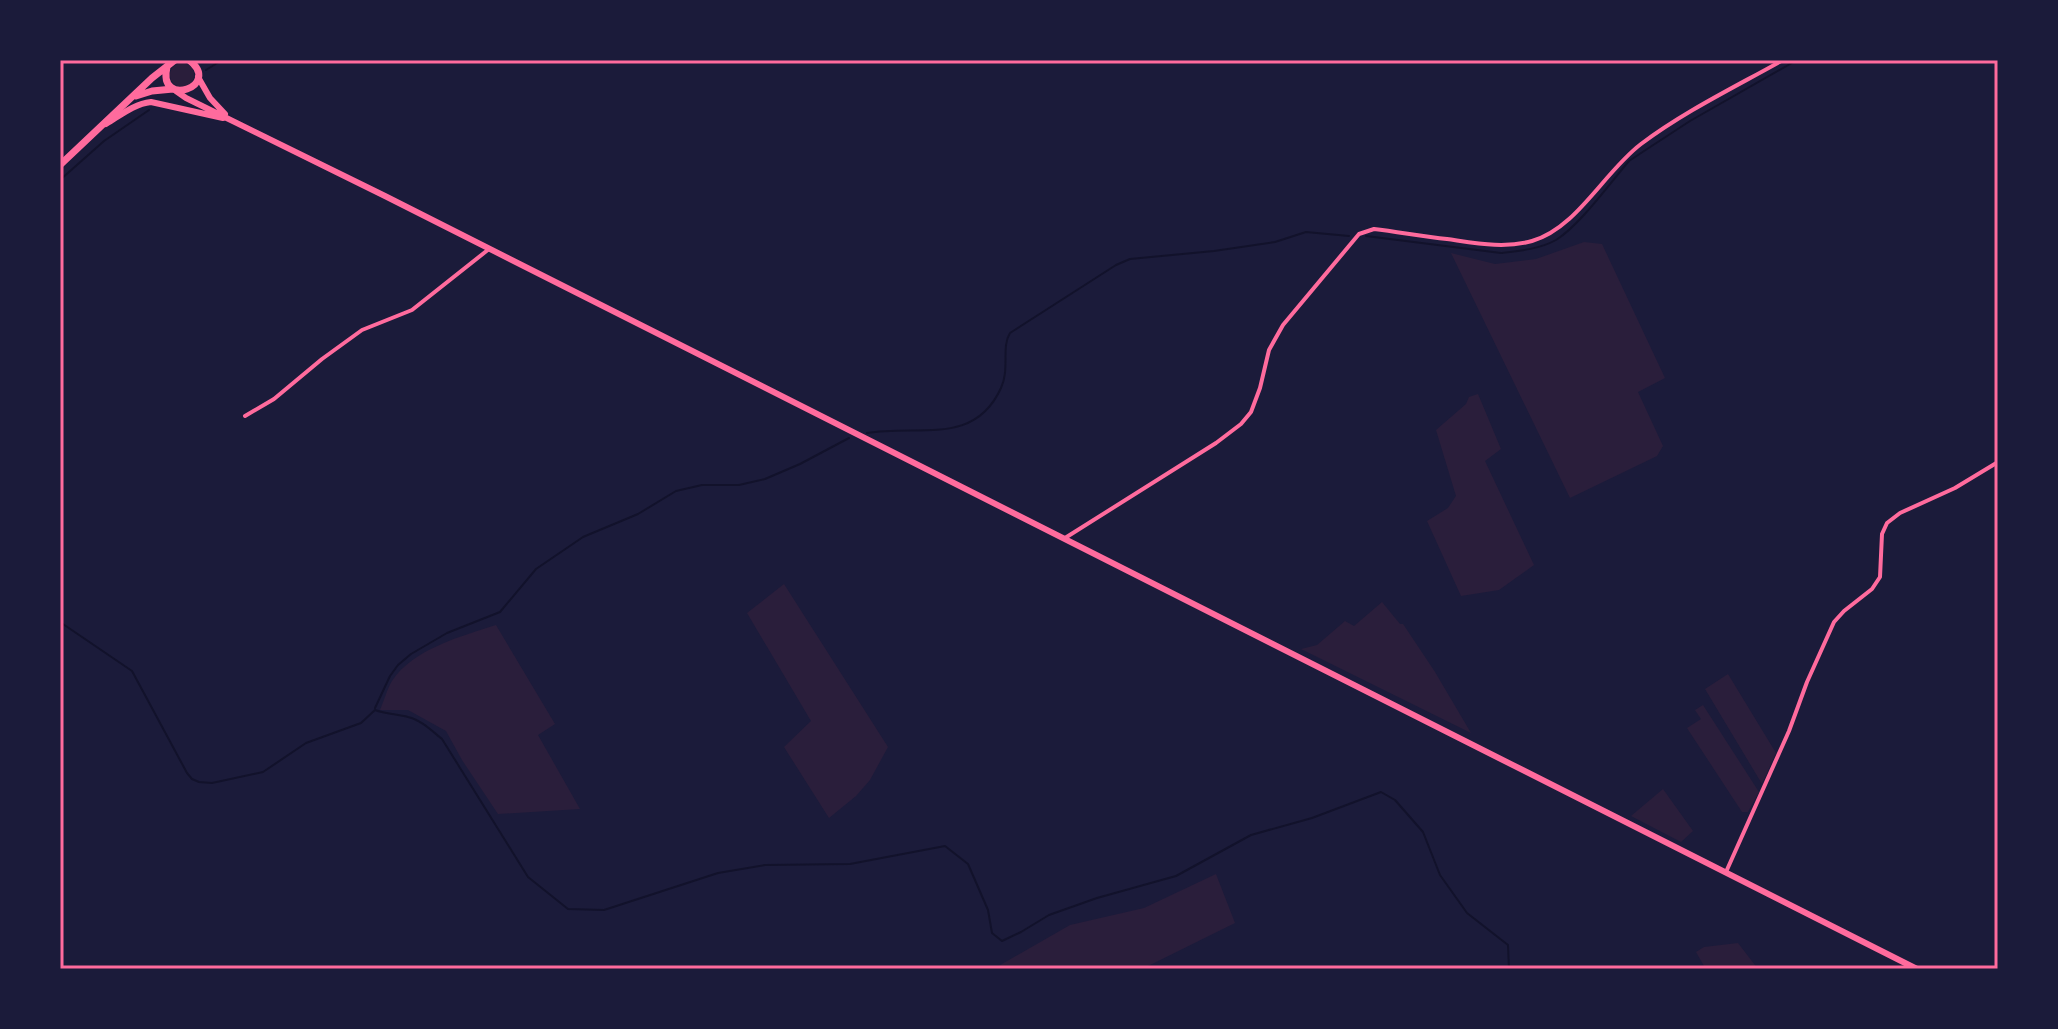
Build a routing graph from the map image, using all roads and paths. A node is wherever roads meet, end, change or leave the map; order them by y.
1 (175, 60) edge
2 (189, 60) edge
3 (1783, 60) edge
4 (197, 64) edge
5 (167, 67) junction
6 (198, 77) junction
7 (173, 89) junction
8 (131, 98) junction
9 (231, 120) junction
10 (97, 130) junction
11 (60, 165) edge
12 (489, 249) junction
13 (245, 416) dead end
14 (1998, 462) edge
15 (1065, 538) junction
16 (1726, 872) junction
17 (1913, 968) edge

1 - 5 main road
2 - 4 main road
3 - 15 street
4 - 6 main road
5 - 7 main road
5 - 8 main road
6 - 7 main road
6 - 9 main road
7 - 8 main road
7 - 9 main road
8 - 10 main road
9 - 10 main road
9 - 12 main road
10 - 11 main road
12 - 13 street
12 - 15 main road
14 - 16 street
15 - 16 main road
16 - 17 main road

